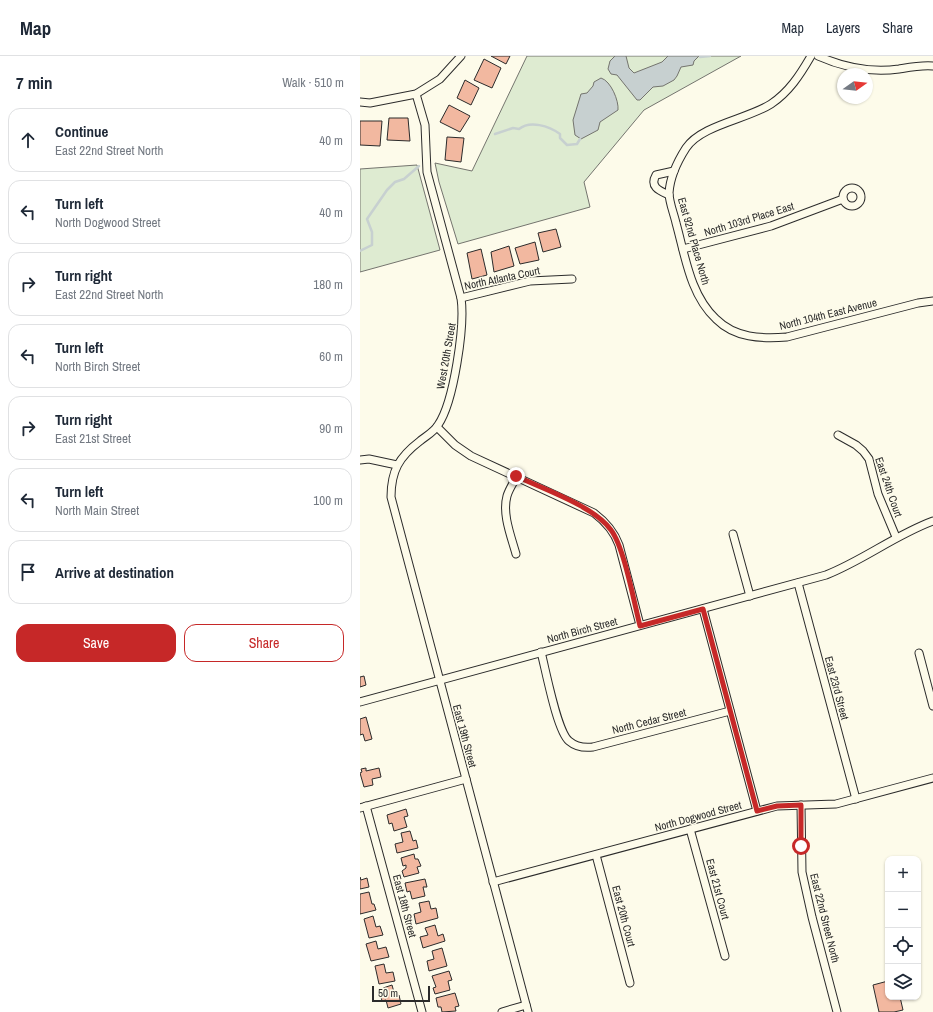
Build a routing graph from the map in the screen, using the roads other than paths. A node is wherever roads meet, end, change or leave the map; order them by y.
1 (461, 56) edge
2 (811, 56) edge
3 (818, 56) edge
4 (933, 66) edge
5 (416, 94) junction
6 (360, 102) edge
7 (674, 171) junction
8 (669, 195) junction
9 (843, 198) dead end
10 (683, 249) junction
11 (572, 279) dead end
12 (461, 298) junction
13 (933, 301) edge
14 (729, 328) joint
15 (437, 427) junction
16 (838, 435) dead end
17 (360, 460) edge
18 (397, 465) junction
19 (516, 476) junction
20 (933, 521) edge
21 (733, 534) dead end
22 (896, 537) junction
23 (516, 554) dead end
24 (798, 583) junction
25 (750, 596) junction
26 (703, 609) junction
27 (640, 626) junction
28 (541, 652) junction
29 (919, 653) dead end
30 (439, 680) junction
31 (360, 702) edge
32 (933, 706) edge
33 (730, 711) junction
34 (933, 778) edge
35 (466, 779) junction
36 (856, 799) junction
37 (801, 805) junction
38 (363, 807) edge
39 (757, 811) junction
40 (690, 829) junction
41 (596, 855) junction
42 (493, 882) junction
43 (725, 956) dead end
44 (630, 983) dead end
45 (527, 1009) edge
46 (422, 1012) edge
47 (502, 1012) edge
48 (837, 1012) edge

1 - 5 street
2 - 7 street, East 92nd Place North
3 - 4 street
5 - 6 street
5 - 12 street, West 20th Street
7 - 8 street, East 92nd Place North
7 - 8 street
8 - 10 street, East 92nd Place North
9 - 10 street, North 103rd Place East
10 - 14 street, East 92nd Place North
11 - 12 street, North Atlanta Court
12 - 15 street, West 20th Street
13 - 14 street, North 104th East Avenue
15 - 18 street, East 19th Street
15 - 19 street
16 - 22 street, East 24th Court
17 - 18 street
18 - 30 street, East 19th Street
19 - 23 street
19 - 27 street
20 - 22 street, North Birch Street
21 - 25 street
22 - 24 street, North Birch Street
24 - 25 street, North Birch Street
24 - 36 street, East 23rd Street
25 - 26 street, North Birch Street
26 - 27 street, North Birch Street
26 - 33 street
27 - 28 street, North Birch Street
28 - 30 street, North Birch Street
28 - 33 street, North Cedar Street
29 - 32 street
30 - 31 street, North Birch Street
30 - 35 street, East 19th Street
33 - 39 street
34 - 36 street, North Dogwood Street
35 - 38 street
35 - 42 street, East 19th Street
36 - 37 street, North Dogwood Street
37 - 39 street, North Dogwood Street
37 - 48 street, East 22nd Street North
38 - 46 street, East 18th Street
39 - 40 street, North Dogwood Street
40 - 41 street, North Dogwood Street
40 - 43 street, East 21st Court
41 - 42 street, North Dogwood Street
41 - 44 street, East 20th Court
42 - 45 street, East 19th Street
45 - 47 street

